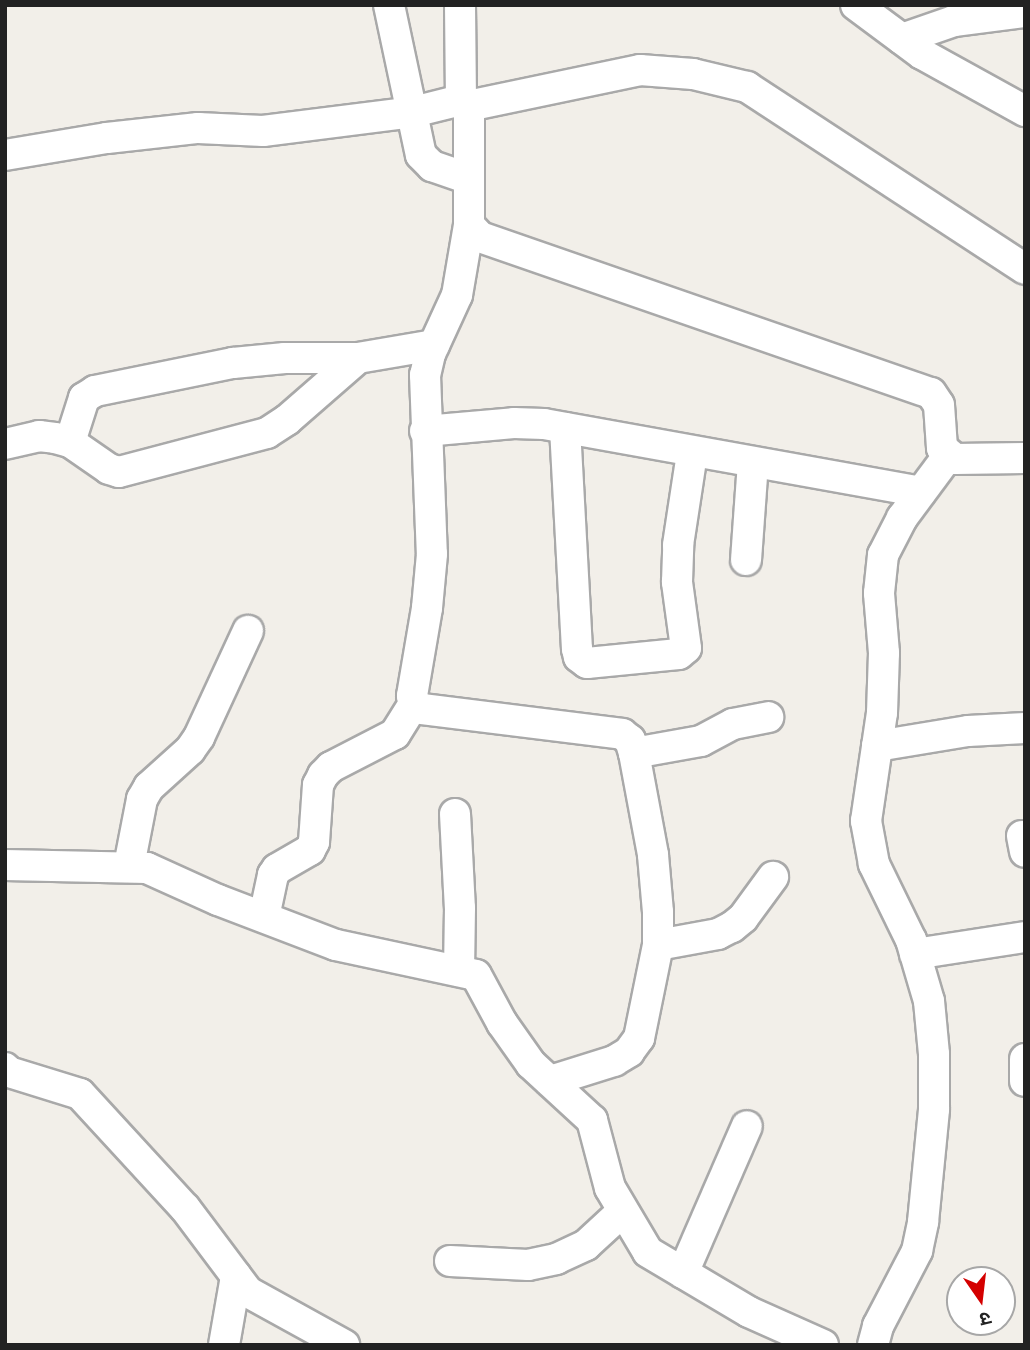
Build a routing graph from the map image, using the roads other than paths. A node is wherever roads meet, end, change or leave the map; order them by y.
1 (389, 5) edge
2 (460, 5) edge
3 (856, 5) edge
4 (1025, 12) edge
5 (902, 39) junction
6 (464, 103) junction
7 (1025, 111) edge
8 (413, 112) junction
9 (5, 155) edge
10 (469, 179) junction
11 (469, 225) junction
12 (1025, 269) edge
13 (434, 345) junction
14 (358, 358) junction
15 (565, 428) junction
16 (425, 431) junction
17 (70, 442) junction
18 (5, 444) edge
19 (692, 453) junction
20 (948, 456) junction
21 (1025, 458) edge
22 (753, 463) junction
23 (921, 492) junction
24 (746, 560) dead end
25 (248, 631) dead end
26 (414, 704) junction
27 (768, 717) dead end
28 (1025, 728) edge
29 (877, 746) junction
30 (634, 753) junction
31 (455, 814) dead end
32 (5, 865) edge
33 (128, 866) junction
34 (773, 877) dead end
35 (264, 917) junction
36 (1025, 937) edge
37 (658, 945) junction
38 (915, 954) junction
39 (459, 971) junction
40 (1025, 1059) edge
41 (5, 1068) edge
42 (550, 1081) junction
43 (1025, 1081) edge
44 (747, 1126) dead end
45 (623, 1211) junction
46 (450, 1261) dead end
47 (683, 1273) junction
48 (236, 1276) junction
49 (224, 1345) edge
50 (344, 1345) edge
51 (822, 1345) edge
52 (873, 1345) edge

1 - 8 street
2 - 6 street
3 - 5 street
4 - 5 street
5 - 7 street
6 - 8 street
6 - 10 street
6 - 12 street
8 - 9 street
8 - 10 street
10 - 11 street
11 - 13 street
11 - 20 street
13 - 14 street
13 - 16 street
14 - 17 street
14 - 17 street
15 - 16 street
15 - 19 street
15 - 19 street
16 - 26 street
17 - 18 street
19 - 22 street
20 - 21 street
20 - 23 street
22 - 23 street
22 - 24 street
23 - 29 street
25 - 33 street
26 - 30 street
26 - 35 street
27 - 30 street
28 - 29 street
29 - 38 street
30 - 37 street
31 - 39 street
32 - 33 street
33 - 35 street
34 - 37 street
35 - 39 street
36 - 38 street
37 - 42 street
38 - 52 street
39 - 42 street
40 - 43 street
41 - 48 street
42 - 45 street
44 - 47 street
45 - 46 street
45 - 47 street
47 - 51 street
48 - 49 street
48 - 50 street

